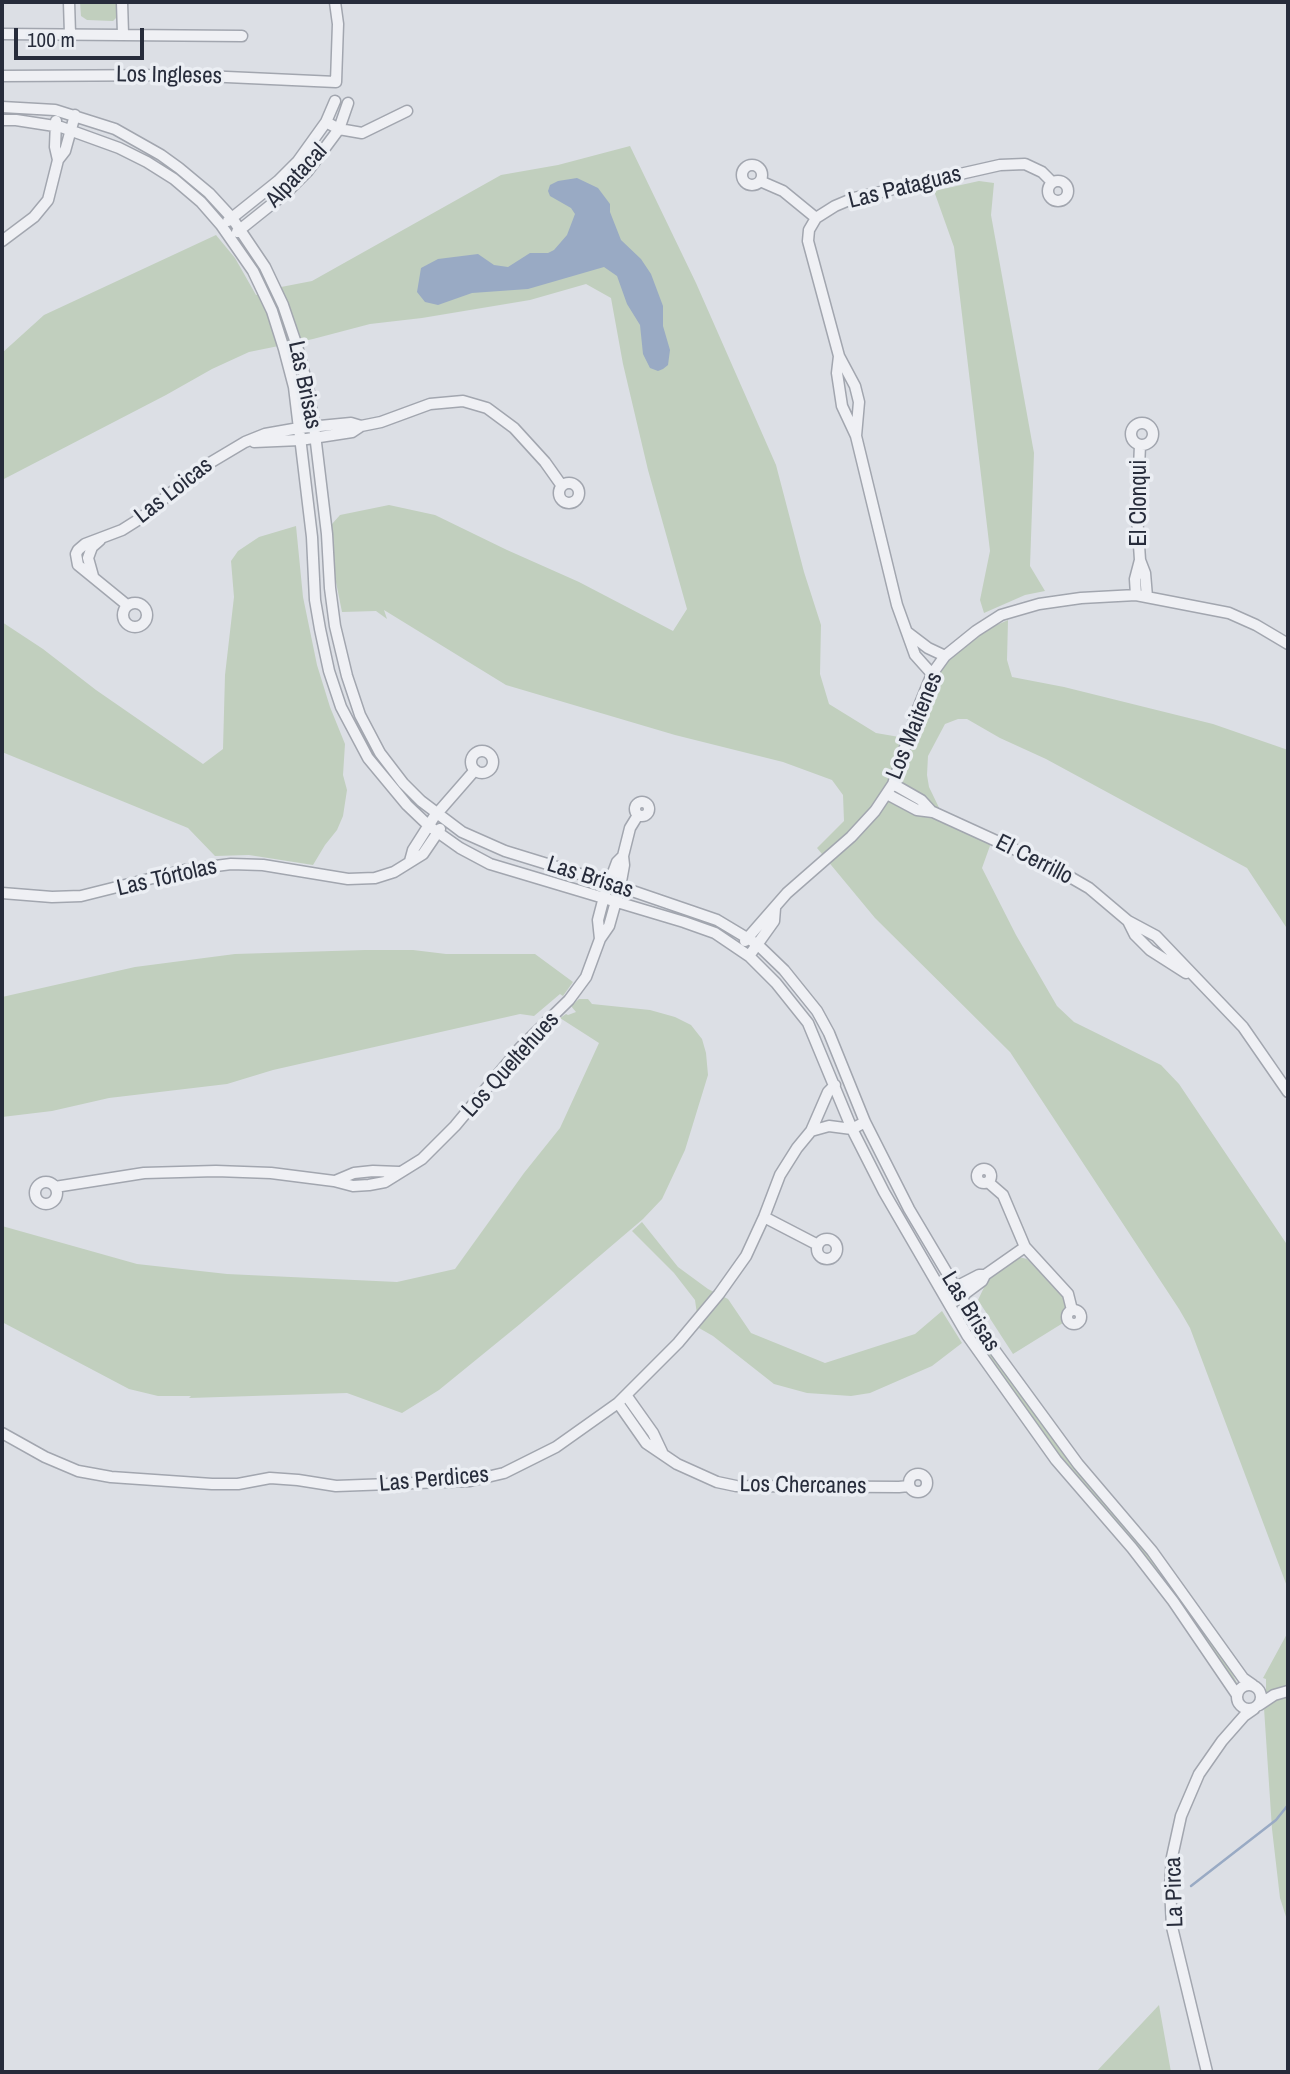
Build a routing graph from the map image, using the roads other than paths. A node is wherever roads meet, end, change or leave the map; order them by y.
1 (69, 2) edge
2 (122, 2) edge
3 (335, 2) edge
4 (2, 34) edge
5 (70, 34) junction
6 (123, 34) junction
7 (242, 36) dead end
8 (2, 76) edge
9 (335, 101) dead end
10 (348, 103) dead end
11 (2, 107) edge
12 (55, 110) junction
13 (407, 111) dead end
14 (75, 115) junction
15 (2, 120) edge
16 (326, 122) junction
17 (56, 126) junction
18 (339, 129) junction
19 (72, 130) junction
20 (58, 160) junction
21 (760, 181) dead end
22 (1052, 182) dead end
23 (232, 218) junction
24 (816, 218) junction
25 (221, 225) junction
26 (241, 229) junction
27 (231, 237) junction
28 (2, 240) edge
29 (839, 356) junction
30 (314, 426) junction
31 (361, 426) junction
32 (299, 428) junction
33 (856, 436) junction
34 (316, 439) junction
35 (300, 440) junction
36 (245, 442) junction
37 (1140, 445) dead end
38 (562, 486) dead end
39 (1141, 596) junction
40 (127, 605) dead end
41 (335, 626) junction
42 (320, 629) junction
43 (906, 631) junction
44 (1288, 644) edge
45 (945, 656) junction
46 (932, 674) junction
47 (475, 770) dead end
48 (893, 784) junction
49 (887, 794) junction
50 (933, 812) junction
51 (638, 815) dead end
52 (441, 817) junction
53 (429, 826) junction
54 (438, 833) junction
55 (622, 856) junction
56 (410, 861) junction
57 (609, 883) junction
58 (620, 887) junction
59 (2, 893) edge
60 (604, 897) junction
61 (616, 901) junction
62 (775, 908) junction
63 (747, 938) junction
64 (600, 939) junction
65 (757, 944) junction
66 (745, 953) junction
67 (846, 1079) junction
68 (833, 1086) junction
69 (1288, 1092) edge
70 (865, 1122) junction
71 (852, 1129) junction
72 (811, 1131) junction
73 (988, 1182) dead end
74 (55, 1187) dead end
75 (764, 1217) junction
76 (818, 1245) dead end
77 (1025, 1247) junction
78 (985, 1275) junction
79 (954, 1288) junction
80 (943, 1295) junction
81 (960, 1298) junction
82 (949, 1306) junction
83 (1072, 1310) dead end
84 (626, 1395) junction
85 (618, 1404) junction
86 (2, 1433) edge
87 (662, 1452) junction
88 (909, 1486) dead end
89 (1255, 1687) junction
90 (1285, 1692) edge
91 (1237, 1698) junction
92 (1256, 1707) junction
93 (1236, 1726) junction
94 (1207, 2072) edge

1 - 5 street
2 - 6 street
3 - 8 street, Los Ingleses
4 - 5 street
5 - 6 street
6 - 7 street
9 - 16 street, Alpatacal
10 - 18 street, Alpatacal
11 - 12 street, Las Brisas
12 - 14 street, Las Brisas
12 - 17 street
13 - 18 street
14 - 19 street
14 - 23 street, Las Brisas
15 - 17 street, Las Brisas
16 - 18 street
16 - 23 street, Alpatacal
17 - 19 street, Las Brisas
17 - 20 street
18 - 26 street, Alpatacal
19 - 20 street
19 - 25 street, Las Brisas
20 - 28 street
21 - 24 street
22 - 24 street, Las Pataguas
23 - 25 street, Alpatacal
23 - 26 street, Las Brisas
24 - 29 street
25 - 27 street, Las Brisas
26 - 27 street, Alpatacal
26 - 30 street, Las Brisas
27 - 32 street, Las Brisas
29 - 33 street
29 - 33 street
30 - 31 street, Las Loicas
30 - 32 street, Las Loicas
30 - 34 street, Las Brisas
31 - 34 street, Las Loicas
31 - 38 street, Las Loicas
32 - 35 street, Las Brisas
32 - 36 street, Las Loicas
33 - 43 street
34 - 35 street, Las Loicas
34 - 41 street, Las Brisas
35 - 36 street, Las Loicas
35 - 42 street, Las Brisas
36 - 40 street, Las Loicas
37 - 39 street, El Clonqui
39 - 44 street, Los Maitenes
39 - 45 street, Los Maitenes
41 - 42 street
41 - 52 street, Las Brisas
42 - 53 street, Las Brisas
43 - 45 street
43 - 46 street
45 - 46 street, Los Maitenes
46 - 48 street, Los Maitenes
47 - 52 street, Las Tórtolas
48 - 49 street, Los Maitenes
48 - 50 street, El Cerrillo
49 - 50 street, El Cerrillo
49 - 62 street, Los Maitenes
50 - 69 street, El Cerrillo
51 - 55 street, Los Queltehues
52 - 53 street, Las Tórtolas
52 - 54 street, Las Tórtolas
52 - 57 street, Las Brisas
53 - 54 street, Las Brisas
53 - 56 street, Las Tórtolas
54 - 56 street, Las Tórtolas
54 - 60 street, Las Brisas
55 - 57 street, Los Queltehues
55 - 58 street, Los Queltehues
56 - 59 street, Las Tórtolas
57 - 58 street, Las Brisas
57 - 60 street, Los Queltehues
58 - 61 street, Los Queltehues
58 - 63 street, Las Brisas
60 - 61 street, Las Brisas
60 - 64 street, Los Queltehues
61 - 64 street, Los Queltehues
61 - 66 street, Las Brisas
62 - 63 street, Los Maitenes
62 - 65 street, Los Maitenes
63 - 65 street, Las Brisas
63 - 66 street, Los Maitenes
64 - 74 street, Los Queltehues
65 - 66 street, Los Maitenes
65 - 67 street, Las Brisas
66 - 68 street, Las Brisas
67 - 68 street
67 - 70 street, Las Brisas
68 - 71 street, Las Brisas
68 - 72 street, Las Perdices
70 - 71 street
70 - 79 street, Las Brisas
71 - 72 street
71 - 80 street, Las Brisas
72 - 75 street, Las Perdices
73 - 77 street
75 - 76 street
75 - 84 street, Las Perdices
77 - 78 street
77 - 83 street
78 - 79 street
78 - 81 street
79 - 80 street
79 - 81 street, Las Brisas
80 - 82 street, Las Brisas
81 - 82 street
81 - 89 street, Las Brisas
82 - 91 street, Las Brisas
84 - 85 street, Las Perdices
84 - 87 street, Los Chercanes
85 - 86 street, Las Perdices
85 - 87 street, Los Chercanes
87 - 88 street, Los Chercanes
89 - 90 street, La Pirca
89 - 91 street
89 - 92 street
90 - 92 street, La Pirca
91 - 92 street
91 - 93 street
92 - 93 street, La Pirca
93 - 94 street, La Pirca

